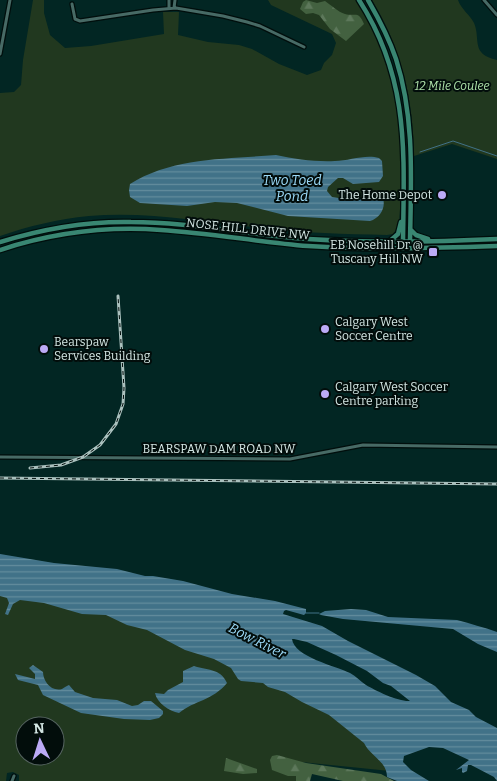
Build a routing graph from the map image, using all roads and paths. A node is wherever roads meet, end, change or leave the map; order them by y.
1 (10, 0) edge
2 (169, 0) edge
3 (175, 0) edge
4 (359, 0) edge
5 (368, 0) edge
6 (484, 0) edge
7 (72, 4) dead end
8 (172, 8) junction
9 (497, 15) edge
10 (304, 47) dead end
11 (0, 54) edge
12 (403, 210) junction
13 (410, 229) junction
14 (497, 239) edge
15 (390, 241) junction
16 (404, 241) junction
17 (410, 241) junction
18 (449, 241) junction
19 (0, 242) edge
20 (497, 246) edge
21 (403, 249) junction
22 (410, 249) junction
23 (0, 250) edge
24 (497, 446) edge
25 (0, 457) edge
26 (14, 776) dead end
27 (12, 781) edge

1 - 11 street
2 - 8 street
3 - 8 street
4 - 12 street
5 - 13 street
6 - 9 street
7 - 8 street
8 - 10 street
12 - 15 street
12 - 16 street
13 - 17 street
13 - 18 street
14 - 18 street, NOSE HILL DRIVE NW
15 - 16 street, NOSE HILL DRIVE NW
15 - 19 street, NOSE HILL DRIVE NW
16 - 17 street, NOSE HILL DRIVE NW
16 - 21 street
17 - 18 street, NOSE HILL DRIVE NW
17 - 22 street
20 - 22 street, NOSE HILL DRIVE NW
21 - 22 street, NOSE HILL DRIVE NW
21 - 23 street, NOSE HILL DRIVE NW
24 - 25 street, BEARSPAW DAM ROAD NW
26 - 27 street

